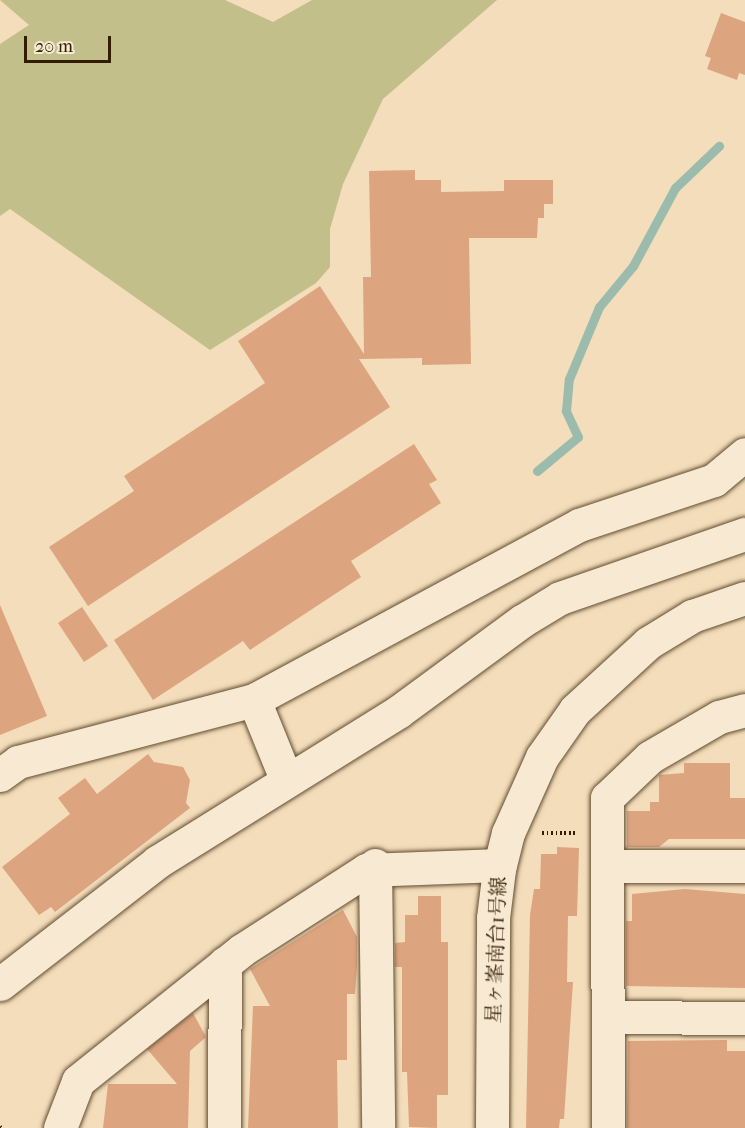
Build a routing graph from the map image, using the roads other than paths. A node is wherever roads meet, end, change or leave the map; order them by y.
1 (745, 454) edge
2 (745, 534) edge
3 (745, 598) edge
4 (254, 700) junction
5 (745, 710) edge
6 (0, 776) edge
7 (286, 779) junction
8 (375, 866) junction
9 (500, 866) junction
10 (607, 866) junction
11 (745, 866) edge
12 (225, 963) junction
13 (0, 984) edge
14 (608, 1017) junction
15 (745, 1018) edge
16 (60, 1128) edge
17 (224, 1128) edge
18 (378, 1128) edge
19 (492, 1128) edge
20 (608, 1128) edge

1 - 4 street
2 - 7 street
3 - 9 street, 星ヶ峯南台1号線
4 - 6 street
4 - 7 street
5 - 10 street
7 - 13 street
8 - 9 street
8 - 12 street
8 - 18 street
9 - 19 street, 星ヶ峯南台1号線
10 - 11 street
10 - 14 street
12 - 16 street
12 - 17 street
14 - 15 street
14 - 20 street

